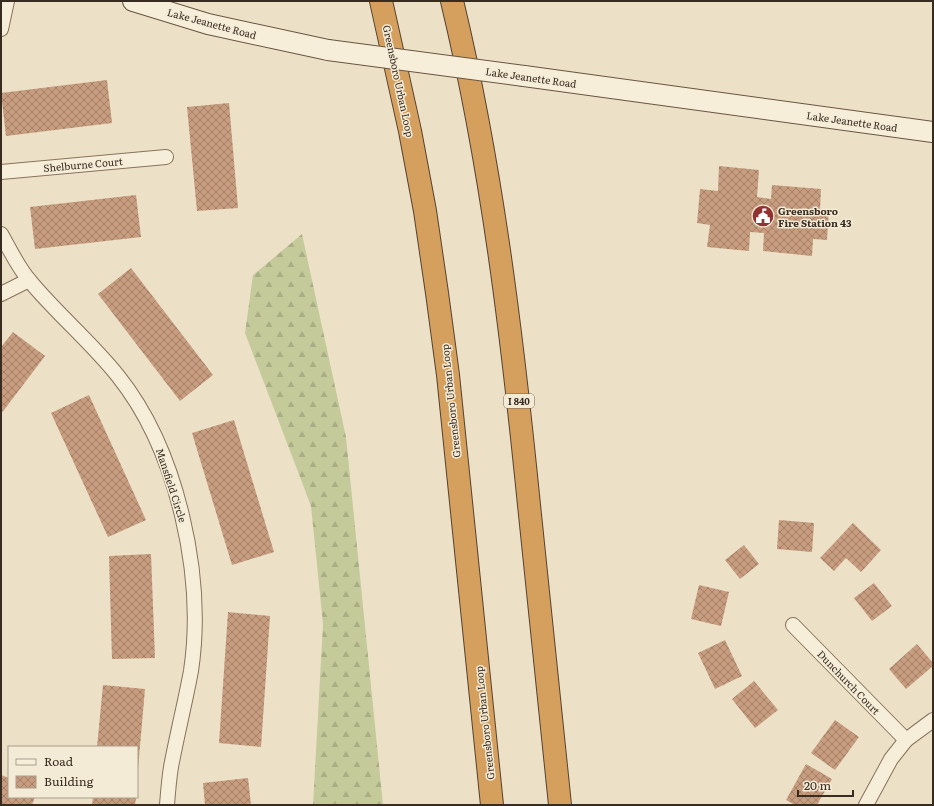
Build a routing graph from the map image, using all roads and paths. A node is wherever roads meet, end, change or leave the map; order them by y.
1 (7, 1) edge
2 (133, 1) edge
3 (382, 1) edge
4 (452, 1) edge
5 (1, 29) edge
6 (933, 132) edge
7 (166, 157) dead end
8 (1, 172) edge
9 (1, 234) edge
10 (28, 280) junction
11 (1, 294) edge
12 (793, 625) dead end
13 (933, 720) edge
14 (906, 740) junction
15 (167, 805) edge
16 (492, 805) edge
17 (560, 805) edge
18 (866, 805) edge

1 - 5 street
2 - 6 street, Lake Jeanette Road, bridge
3 - 16 highway, Greensboro Urban Loop
4 - 17 highway, I 840
7 - 8 street, Shelburne Court
9 - 10 street, Mansfield Circle
10 - 11 street
10 - 15 street, Mansfield Circle
12 - 14 street, Dunchurch Court
13 - 14 street
14 - 18 street

